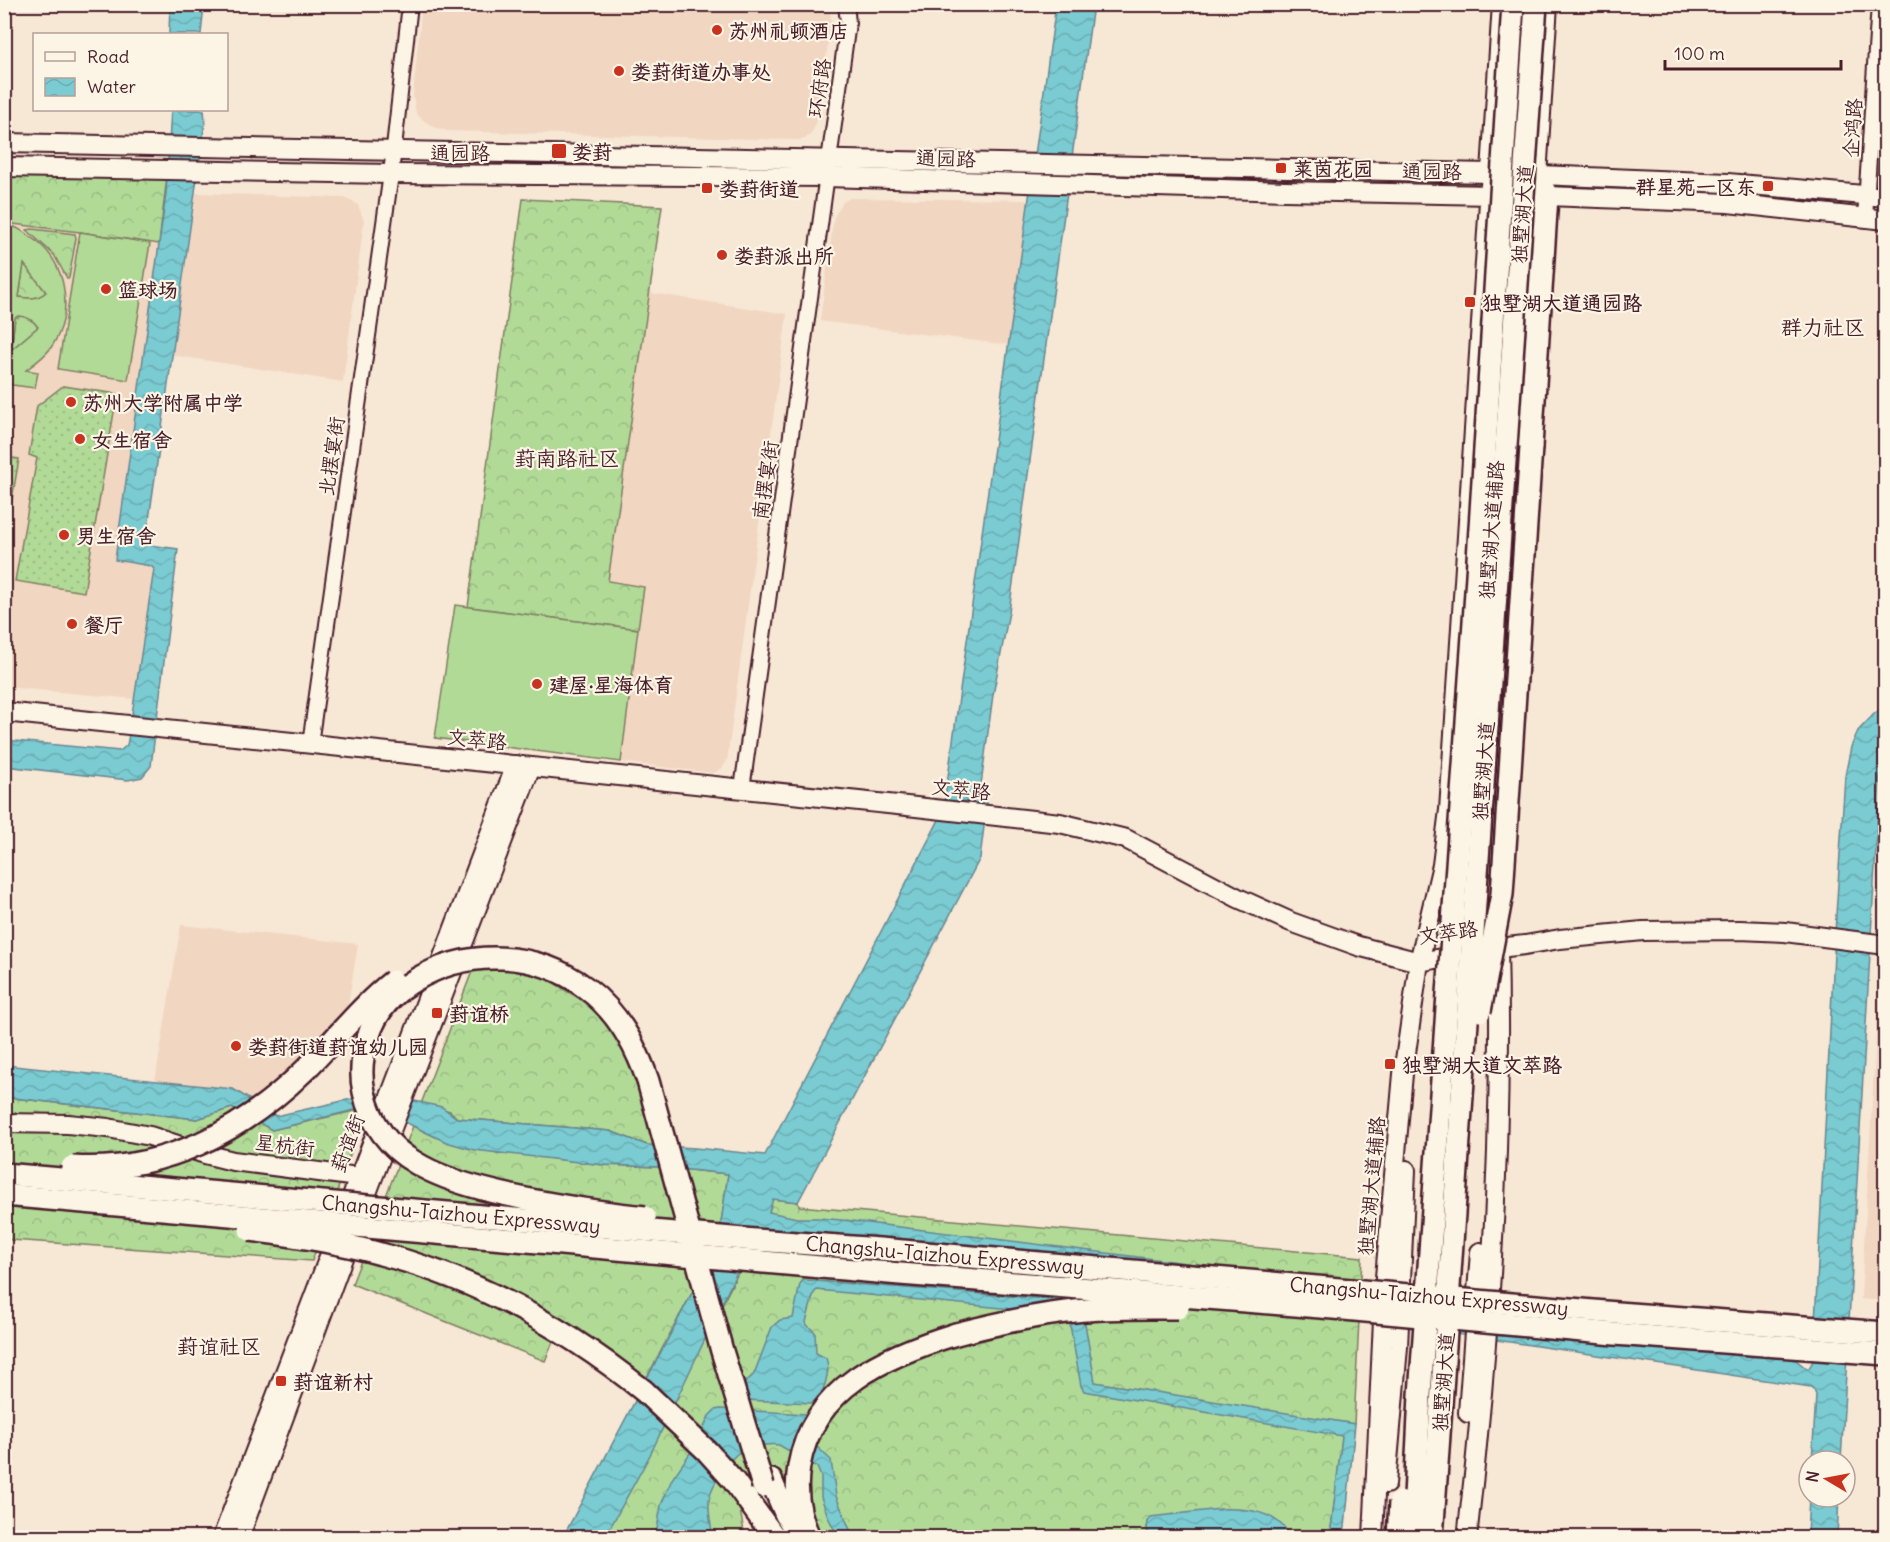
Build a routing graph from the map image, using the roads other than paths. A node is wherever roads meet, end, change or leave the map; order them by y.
1 (410, 4) edge
2 (846, 4) edge
3 (1503, 4) edge
4 (1513, 4) edge
5 (1536, 4) edge
6 (1548, 4) edge
7 (1879, 4) edge
8 (4, 143) edge
9 (392, 150) junction
10 (4, 167) edge
11 (827, 168) junction
12 (1491, 173) junction
13 (391, 174) junction
14 (1527, 174) junction
15 (1490, 195) junction
16 (1516, 195) junction
17 (1867, 195) junction
18 (1541, 196) junction
19 (1886, 197) edge
20 (1865, 218) junction
21 (1886, 220) edge
22 (1524, 373) junction
23 (1534, 403) junction
24 (1525, 440) junction
25 (4, 712) edge
26 (310, 744) junction
27 (524, 766) junction
28 (742, 789) junction
29 (1442, 865) junction
30 (1453, 913) junction
31 (1884, 945) edge
32 (1498, 948) junction
33 (1419, 962) junction
34 (1461, 1101) junction
35 (4, 1123) edge
36 (4, 1135) edge
37 (4, 1162) edge
38 (4, 1173) edge
39 (361, 1183) junction
40 (4, 1195) edge
41 (51, 1199) junction
42 (880, 1249) junction
43 (1615, 1334) junction
44 (1886, 1334) edge
45 (1479, 1345) junction
46 (1390, 1346) junction
47 (1886, 1354) edge
48 (767, 1483) junction
49 (222, 1538) edge
50 (239, 1538) edge
51 (775, 1538) edge
52 (788, 1538) edge
53 (799, 1538) edge
54 (810, 1538) edge
55 (1373, 1538) edge
56 (1380, 1538) edge
57 (1398, 1538) edge
58 (1413, 1538) edge
59 (1432, 1538) edge
60 (1462, 1538) edge
61 (1467, 1538) edge

1 - 9 street
2 - 11 street, 环府路
3 - 12 main road, 独墅湖大道辅路
4 - 30 highway, 独墅湖大道, bridge
5 - 34 highway, 独墅湖大道, bridge
6 - 14 main road
7 - 17 street, 企鸿路
8 - 9 main road, 通园路
9 - 11 main road, 通园路
9 - 13 street
10 - 13 main road, 通园路
11 - 12 main road, 通园路
11 - 13 main road, 通园路
11 - 15 main road, 通园路
11 - 28 street, 南摆宴街
12 - 14 main road, 通园路
12 - 15 main road, 独墅湖大道辅路
13 - 26 street, 北摆宴街
14 - 16 main road
14 - 17 main road, 通园路
14 - 18 highway
15 - 16 main road, 通园路
15 - 29 main road, 独墅湖大道辅路
16 - 18 main road, 通园路
16 - 24 main road
17 - 19 main road, 通园路
17 - 20 street, 企鸿路
18 - 20 main road, 通园路
18 - 22 main road, 独墅湖大道辅路
18 - 23 highway
20 - 21 main road, 通园路
22 - 23 highway
22 - 24 main road, 独墅湖大道辅路
23 - 24 highway
24 - 32 main road, 独墅湖大道辅路
24 - 34 highway, bridge
25 - 26 main road, 文萃路
26 - 27 main road, 文萃路
27 - 28 main road, 文萃路
27 - 39 main road, 葑谊街
28 - 33 main road, 文萃路
29 - 32 main road
29 - 33 main road, 独墅湖大道辅路
30 - 57 highway, bridge
30 - 58 highway, 独墅湖大道, bridge
31 - 32 main road, 文萃路
32 - 33 main road, 文萃路
32 - 45 main road, 独墅湖大道辅路, bridge
33 - 46 main road, 独墅湖大道辅路, bridge
34 - 59 highway, 独墅湖大道, bridge
35 - 39 main road, 星杭街
36 - 39 main road, 星杭街
37 - 48 highway, bridge
38 - 42 highway, Changshu-Taizhou Expressway, bridge
39 - 49 main road, 葑谊街
39 - 50 main road, 葑谊街
40 - 41 highway, Changshu-Taizhou Expressway, bridge
41 - 43 highway, Changshu-Taizhou Expressway, bridge
41 - 51 highway, bridge
42 - 44 highway, Changshu-Taizhou Expressway, bridge
42 - 48 highway, bridge
43 - 47 highway, Changshu-Taizhou Expressway, bridge
43 - 54 highway, bridge
45 - 60 main road, 独墅湖大道辅路
45 - 61 main road, 独墅湖大道辅路
46 - 55 main road, 独墅湖大道辅路
46 - 56 main road, 独墅湖大道辅路
48 - 52 highway
48 - 53 highway

